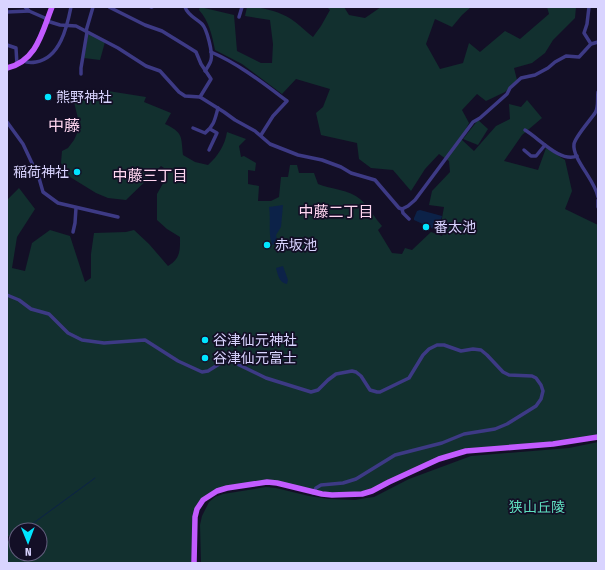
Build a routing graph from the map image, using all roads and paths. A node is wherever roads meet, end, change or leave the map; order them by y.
1 (25, 7) edge
2 (52, 7) edge
3 (71, 7) edge
4 (93, 7) edge
5 (109, 7) edge
6 (185, 7) edge
7 (242, 7) edge
8 (589, 7) edge
9 (29, 11) junction
10 (7, 12) edge
11 (239, 17) dead end
12 (47, 21) junction
13 (67, 26) junction
14 (87, 32) junction
15 (598, 42) edge
16 (591, 44) junction
17 (7, 45) edge
18 (211, 52) junction
19 (23, 61) junction
20 (17, 65) junction
21 (7, 68) edge
22 (80, 71) dead end
23 (205, 71) junction
24 (598, 92) edge
25 (200, 97) junction
26 (218, 108) junction
27 (597, 109) edge
28 (7, 122) edge
29 (193, 128) dead end
30 (210, 129) junction
31 (525, 130) dead end
32 (261, 135) junction
33 (545, 145) junction
34 (209, 150) dead end
35 (524, 150) dead end
36 (577, 156) junction
37 (598, 197) edge
38 (598, 200) edge
39 (598, 207) edge
40 (76, 208) junction
41 (402, 209) junction
42 (118, 217) dead end
43 (409, 220) dead end
44 (73, 232) dead end
45 (7, 295) edge
46 (598, 437) edge
47 (313, 493) junction
48 (194, 563) edge

1 - 9 street
2 - 12 main road
3 - 13 street
4 - 14 street
5 - 23 street
6 - 18 street
7 - 11 street
8 - 16 street
9 - 10 street
9 - 12 street
12 - 13 street
12 - 19 main road
13 - 14 street
13 - 19 street
14 - 22 street
14 - 25 street
15 - 16 street
16 - 41 street
17 - 20 street
18 - 23 street
18 - 32 street
19 - 20 main road
20 - 21 main road
23 - 25 street
24 - 27 street
25 - 26 street
26 - 30 street
26 - 32 street
27 - 36 street
28 - 40 street
29 - 30 street
30 - 34 street
31 - 33 street
32 - 41 street
33 - 35 street
33 - 36 street
36 - 37 street
38 - 39 street
40 - 42 street
40 - 44 street
41 - 43 street
45 - 47 street
46 - 47 main road
47 - 48 main road

